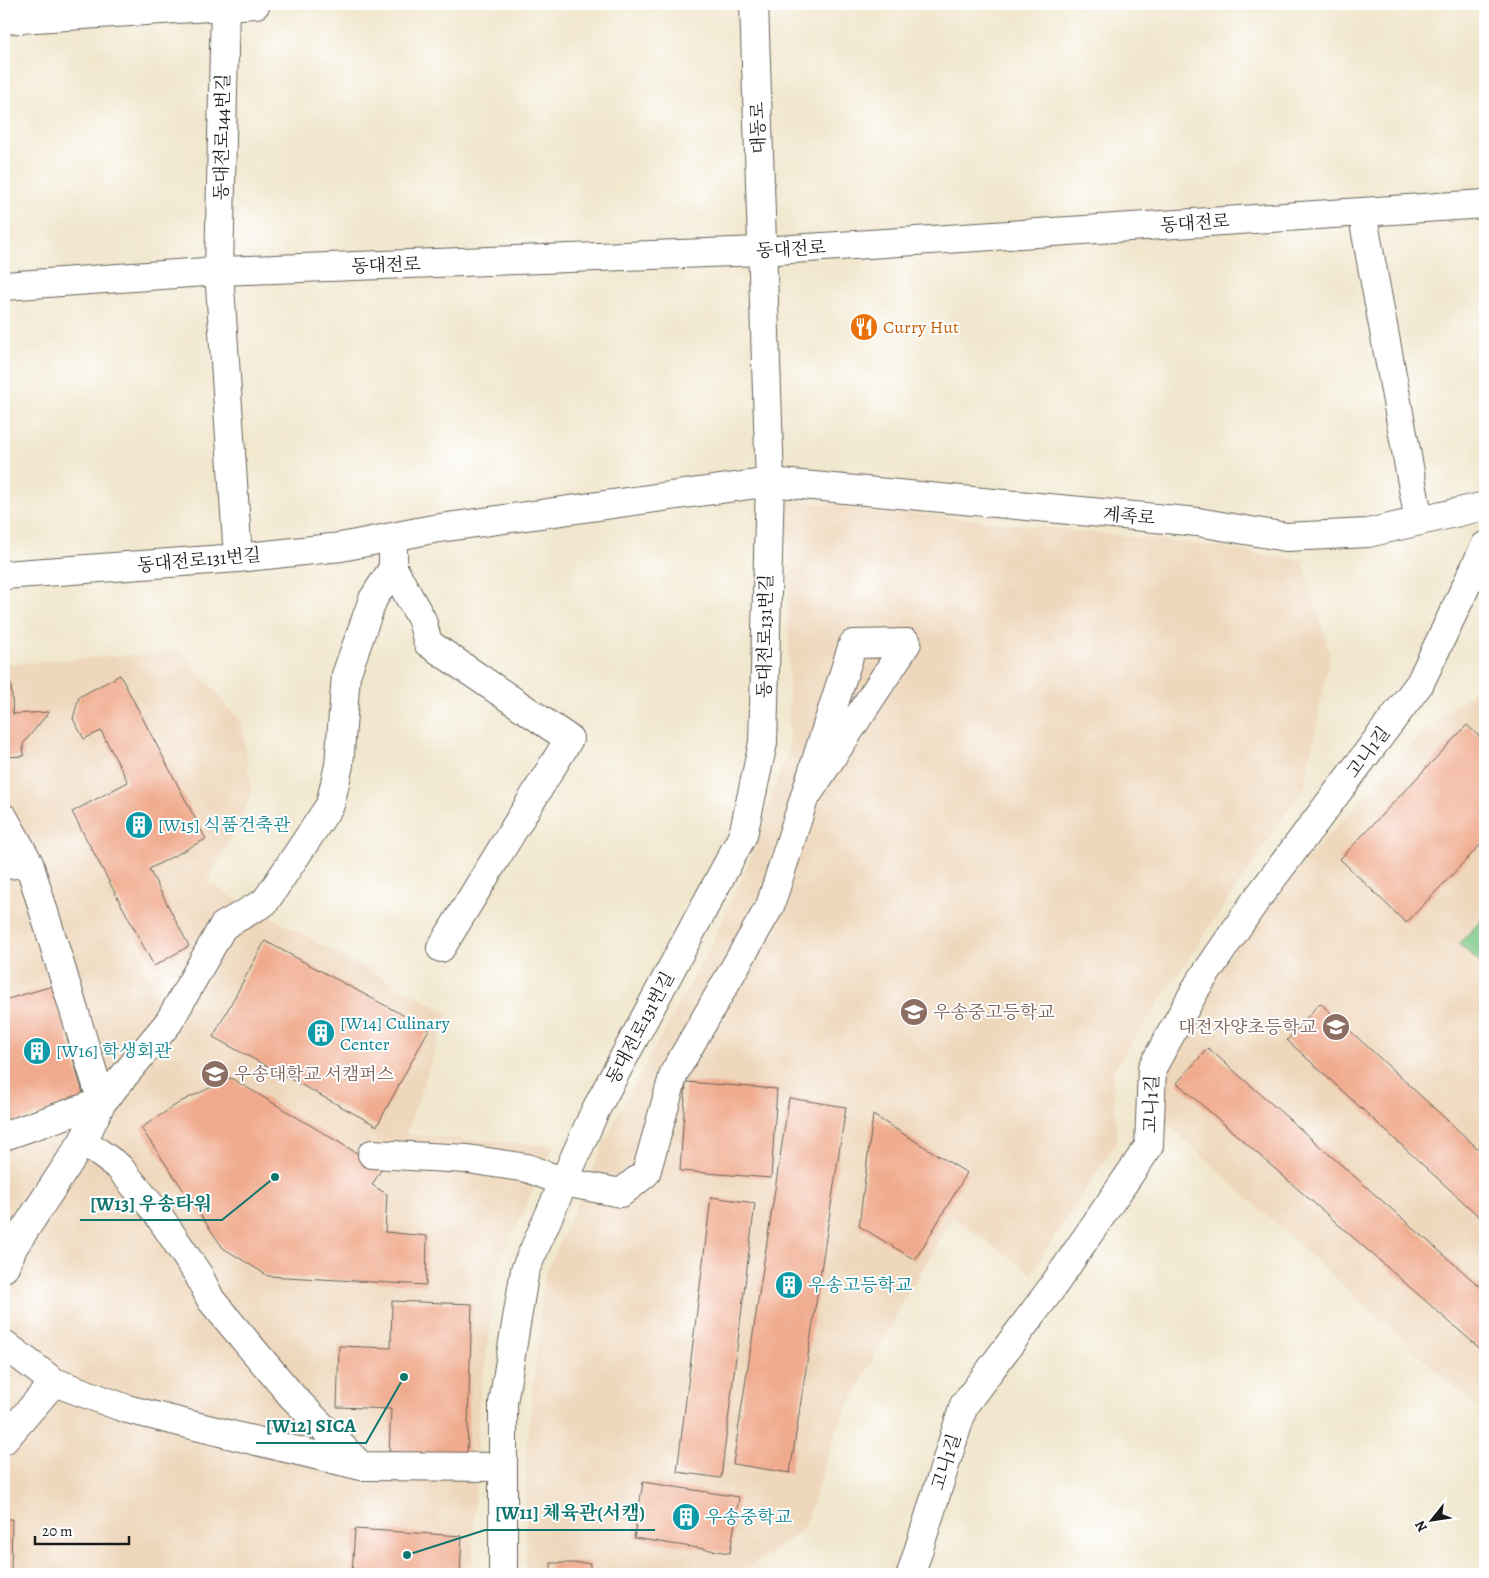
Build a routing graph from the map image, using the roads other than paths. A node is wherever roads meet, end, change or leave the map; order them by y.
1 (256, 4) edge
2 (754, 4) edge
3 (226, 5) edge
4 (4, 20) edge
5 (1485, 204) edge
6 (1362, 212) junction
7 (762, 251) junction
8 (219, 271) junction
9 (4, 286) edge
10 (770, 482) junction
11 (1485, 506) edge
12 (1419, 521) junction
13 (394, 537) junction
14 (1485, 546) edge
15 (238, 558) junction
16 (393, 568) junction
17 (4, 575) edge
18 (805, 798) junction
19 (4, 818) edge
20 (16, 864) edge
21 (440, 948) dead end
22 (102, 1102) junction
23 (4, 1136) edge
24 (83, 1141) junction
25 (372, 1154) dead end
26 (564, 1182) junction
27 (4, 1268) edge
28 (4, 1344) edge
29 (54, 1382) junction
30 (4, 1440) edge
31 (361, 1466) junction
32 (503, 1467) junction
33 (503, 1574) edge
34 (911, 1574) edge

1 - 3 street
2 - 7 street, 대동로
3 - 4 street
3 - 8 street, 동대전로144번길
5 - 6 street, 동대전로
6 - 7 street, 동대전로
6 - 12 street
7 - 8 street, 동대전로
7 - 10 street, 동대전로131번길
8 - 9 street, 동대전로
8 - 15 street
10 - 12 street, 계족로
10 - 13 street, 동대전로131번길
10 - 26 street, 동대전로131번길
11 - 12 street, 계족로
13 - 15 street, 동대전로131번길
13 - 16 street
14 - 34 street, 고니1길
15 - 17 street, 동대전로131번길
16 - 21 street
16 - 22 street
18 - 18 street
18 - 26 street
19 - 20 street
20 - 22 street
22 - 23 street
22 - 24 street
24 - 27 street
24 - 31 street
25 - 26 street
26 - 32 street, 동대전로131번길
28 - 29 street
29 - 30 street
29 - 31 street
31 - 32 street
32 - 33 street, 동대전로131번길

